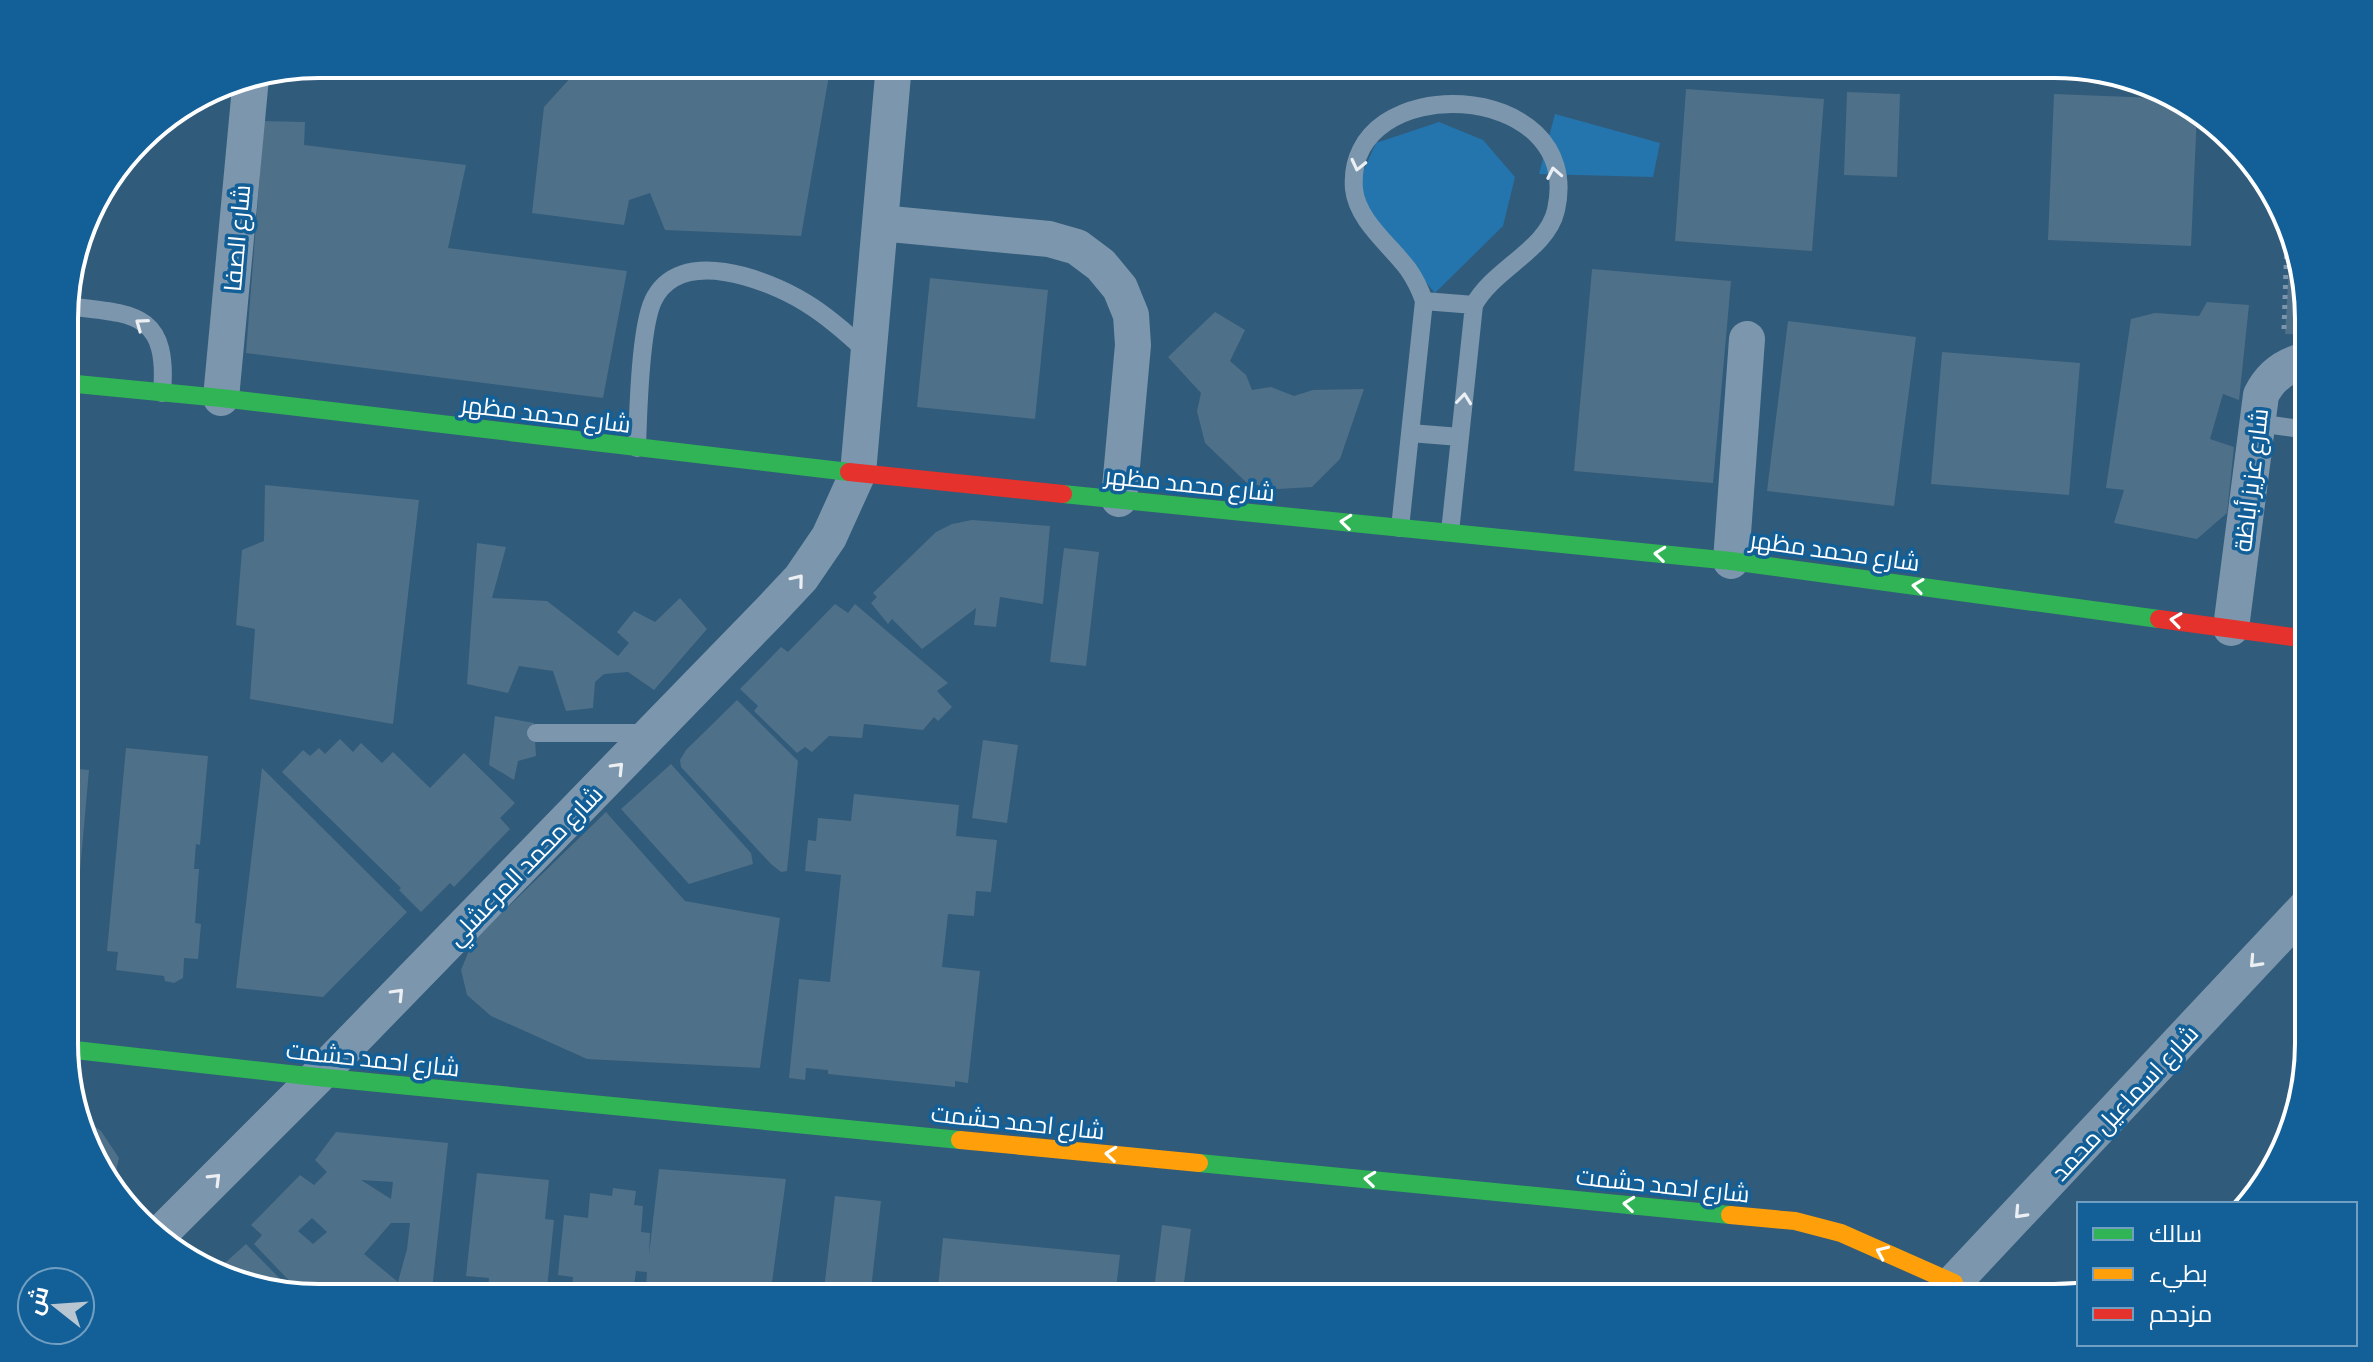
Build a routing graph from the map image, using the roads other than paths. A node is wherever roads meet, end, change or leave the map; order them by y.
1 (893, 78) edge
2 (250, 88) edge
3 (880, 223) junction
4 (1424, 301) junction
5 (1474, 305) junction
6 (79, 308) edge
7 (1747, 339) dead end
8 (868, 353) junction
9 (2294, 366) edge
10 (78, 384) edge
11 (162, 393) junction
12 (221, 398) junction
13 (2257, 423) junction
14 (2294, 428) edge
15 (1410, 433) junction
16 (1460, 437) junction
17 (637, 448) junction
18 (858, 473) junction
19 (1119, 499) junction
20 (1400, 528) junction
21 (1450, 532) junction
22 (1731, 561) junction
23 (2231, 628) junction
24 (2294, 637) edge
25 (536, 733) dead end
26 (652, 733) junction
27 (2294, 920) edge
28 (78, 1050) edge
29 (317, 1077) junction
30 (166, 1228) edge
31 (1933, 1283) edge
32 (1953, 1283) edge

1 - 3 street, شارع محمد المرعشلي
2 - 12 street, شارع الصفا
3 - 8 street, شارع محمد المرعشلي
3 - 19 street
4 - 5 lane
5 -> 4 lane
4 - 15 lane
16 -> 5 lane
11 -> 6 lane
7 - 22 street
8 - 17 lane
8 - 18 street, شارع محمد المرعشلي
9 - 13 street, شارع عزيز أباظة
10 - 11 street, شارع محمد مظهر
11 - 12 street, شارع محمد مظهر
12 - 17 street, شارع محمد مظهر
13 - 14 lane
13 - 23 street, شارع عزيز أباظة
15 - 16 lane
15 - 20 lane
16 - 21 lane
17 - 18 street, شارع محمد مظهر
18 - 19 street, شارع محمد مظهر
26 -> 18 street, شارع محمد المرعشلي
20 -> 19 street, شارع محمد مظهر
20 - 21 street, شارع محمد مظهر
22 -> 21 street, شارع محمد مظهر
23 -> 22 street, شارع محمد مظهر
23 - 24 street, شارع محمد مظهر
25 - 26 lane
29 -> 26 street, شارع محمد المرعشلي
27 -> 32 street, شارع اسماعيل محمد
28 - 29 street, شارع احمد حشمت
30 -> 29 street, شارع محمد المرعشلي
31 -> 29 street, شارع احمد حشمت

